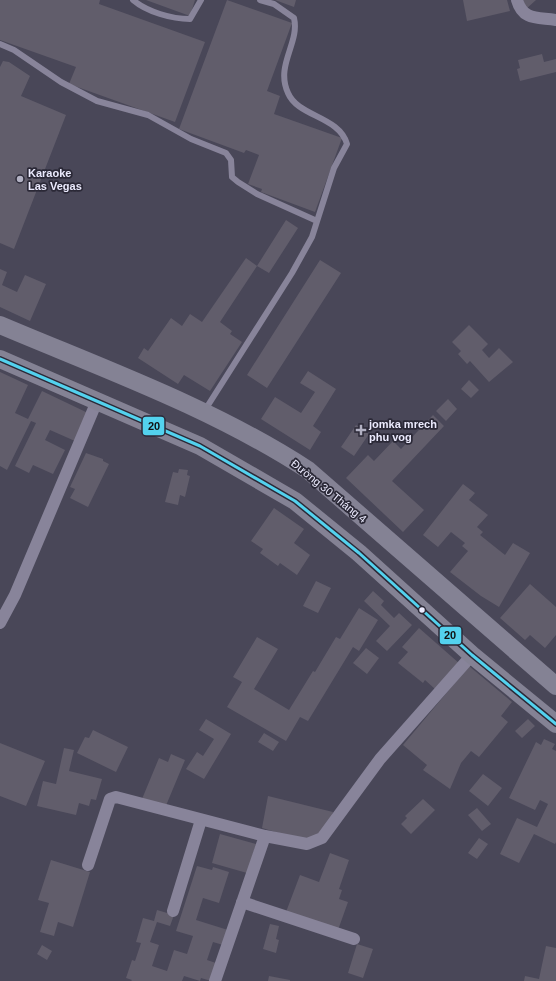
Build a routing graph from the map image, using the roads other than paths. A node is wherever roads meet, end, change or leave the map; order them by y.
1 (133, 0) edge
2 (201, 0) edge
3 (260, 0) edge
4 (517, 0) edge
5 (556, 20) edge
6 (0, 44) edge
7 (317, 221) junction
8 (0, 325) edge
9 (0, 359) edge
10 (97, 401) junction
11 (204, 412) junction
12 (378, 531) junction
13 (359, 553) junction
14 (0, 622) edge
15 (472, 655) junction
16 (556, 686) edge
17 (556, 724) edge
18 (201, 820) junction
19 (265, 836) junction
20 (88, 865) dead end
21 (242, 902) junction
22 (173, 911) dead end
23 (354, 939) dead end
24 (215, 981) edge

1 - 2 lane
3 - 7 lane
4 - 5 street
6 - 7 lane
7 - 11 lane
8 - 11 main road, Đường 30 Tháng 4
9 - 10 main road
10 - 13 main road
10 - 14 street
11 - 12 main road, Đường 30 Tháng 4
12 - 13 main road
12 - 16 main road, Đường 30 Tháng 4
13 - 15 main road
15 - 17 main road
15 - 19 street
18 - 19 street
18 - 20 street
18 - 22 street
19 - 21 street
21 - 23 street
21 - 24 street

